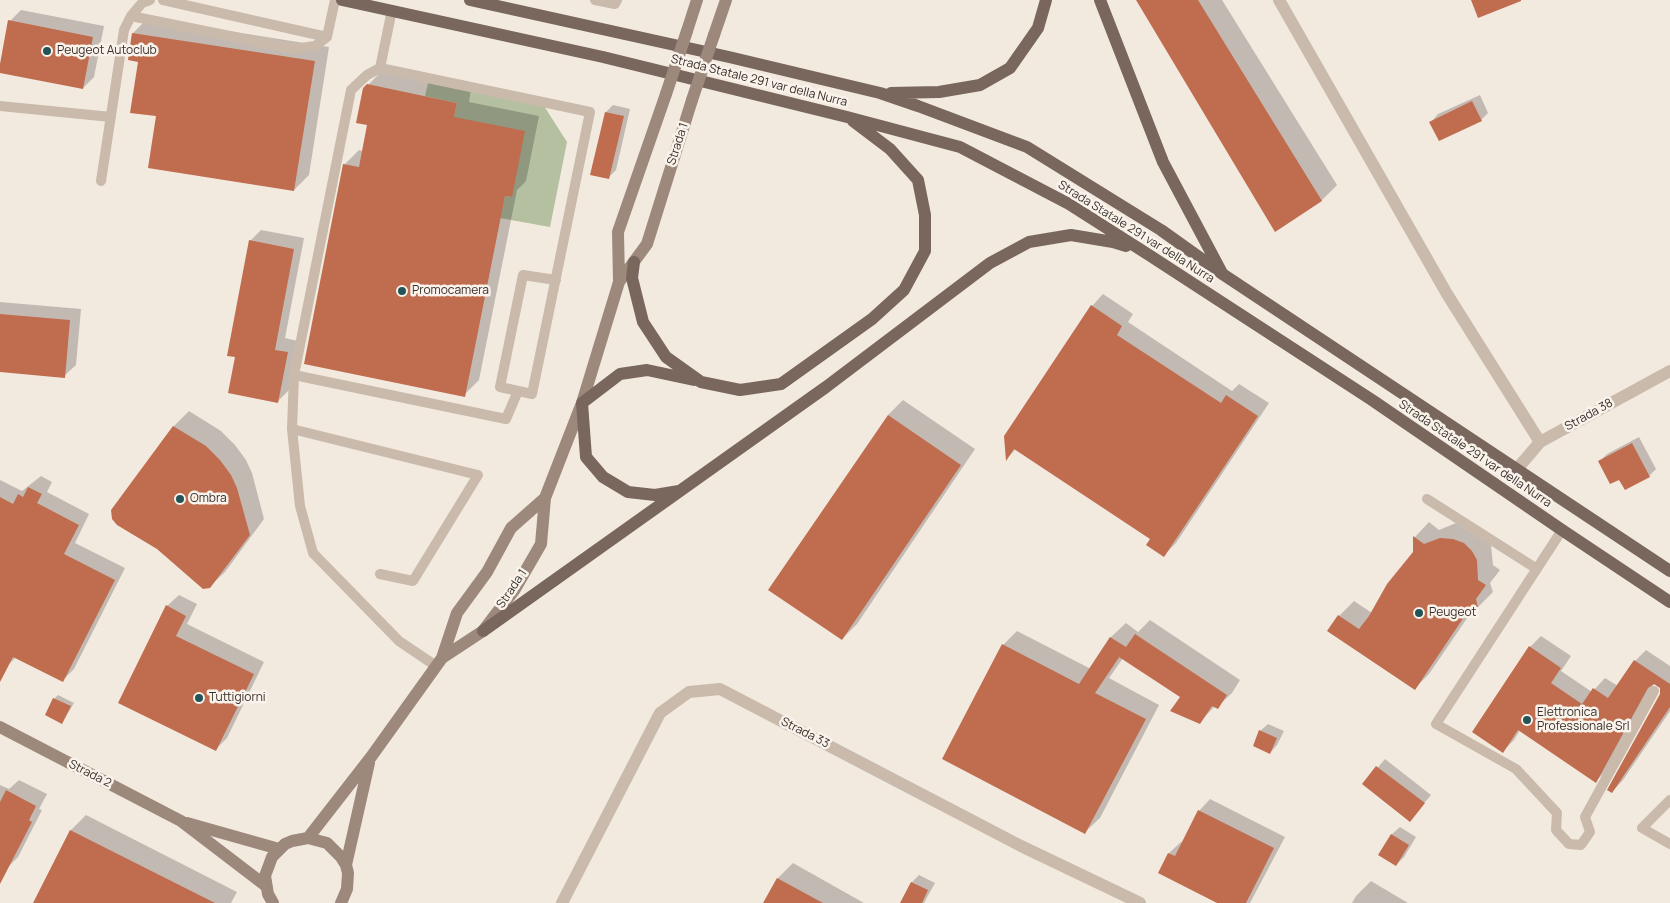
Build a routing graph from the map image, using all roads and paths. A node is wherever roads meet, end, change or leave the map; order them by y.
1 (150, 0) edge
2 (163, 0) edge
3 (335, 0) edge
4 (342, 0) edge
5 (470, 0) edge
6 (595, 0) edge
7 (617, 0) edge
8 (697, 0) edge
9 (726, 0) edge
10 (1046, 0) edge
11 (1100, 0) edge
12 (1278, 0) edge
13 (392, 10) junction
14 (131, 16) junction
15 (327, 37) junction
16 (380, 68) junction
17 (880, 93) junction
18 (0, 106) edge
19 (111, 117) junction
20 (847, 117) junction
21 (101, 181) dead end
22 (1148, 255) junction
23 (634, 262) junction
24 (1224, 275) junction
25 (556, 280) junction
26 (620, 282) junction
27 (1670, 371) edge
28 (294, 375) junction
29 (701, 382) junction
30 (518, 391) junction
31 (582, 403) junction
32 (292, 429) junction
33 (1540, 442) junction
34 (1517, 469) junction
35 (682, 490) junction
36 (545, 498) junction
37 (1427, 499) dead end
38 (1562, 530) junction
39 (1537, 569) junction
40 (1670, 571) edge
41 (380, 574) dead end
42 (1670, 602) edge
43 (483, 631) junction
44 (439, 662) junction
45 (1654, 691) dead end
46 (0, 727) edge
47 (370, 757) junction
48 (1670, 800) edge
49 (181, 821) junction
50 (308, 838) junction
51 (1670, 844) edge
52 (278, 849) junction
53 (346, 865) junction
54 (266, 886) junction
55 (273, 903) edge
56 (341, 903) edge
57 (562, 903) edge
58 (1140, 903) edge

1 - 14 lane
2 - 15 lane
3 - 15 lane
4 - 13 main road, Strada Statale 291 var della Nurra
5 - 17 main road, Strada Statale 291 var della Nurra
6 - 7 lane
8 - 26 street, Strada 1, bridge
9 - 23 street, Strada 1, bridge
10 - 17 main road
11 - 24 main road
12 - 33 street
13 - 16 lane
13 - 20 main road, Strada Statale 291 var della Nurra
14 - 15 lane
14 - 19 lane
16 - 25 lane
16 - 28 lane
17 - 24 main road, Strada Statale 291 var della Nurra
18 - 19 lane
19 - 21 lane
20 - 22 main road, Strada Statale 291 var della Nurra
20 - 29 main road
22 - 35 main road
22 - 38 main road, Strada Statale 291 var della Nurra
23 - 26 street, Strada 1
23 - 29 main road
24 - 34 main road, Strada Statale 291 var della Nurra
25 - 30 lane
25 - 30 lane
26 - 31 street, Strada 1
27 - 33 street, Strada 38
28 - 30 lane
28 - 32 lane
29 - 31 main road
31 - 35 main road
31 - 36 street, Strada 1
32 - 41 lane
32 - 44 lane
33 - 34 street, Strada 38
34 - 40 main road, Strada Statale 291 var della Nurra
35 - 43 main road
36 - 43 street, Strada 1
36 - 44 street, Strada 1
37 - 39 lane
38 - 39 lane
38 - 42 main road, Strada Statale 291 var della Nurra
39 - 45 lane
43 - 44 street, Strada 1
44 - 47 street, Strada 1
46 - 49 street, Strada 2
47 - 50 street, Strada 1
47 - 53 street, Strada 1
48 - 51 lane
49 - 52 street, Strada 2
49 - 54 street, Strada 2
50 - 52 street
50 - 53 street
52 - 54 street
53 - 56 street, Strada 1
54 - 55 street
57 - 58 street, Strada 33

